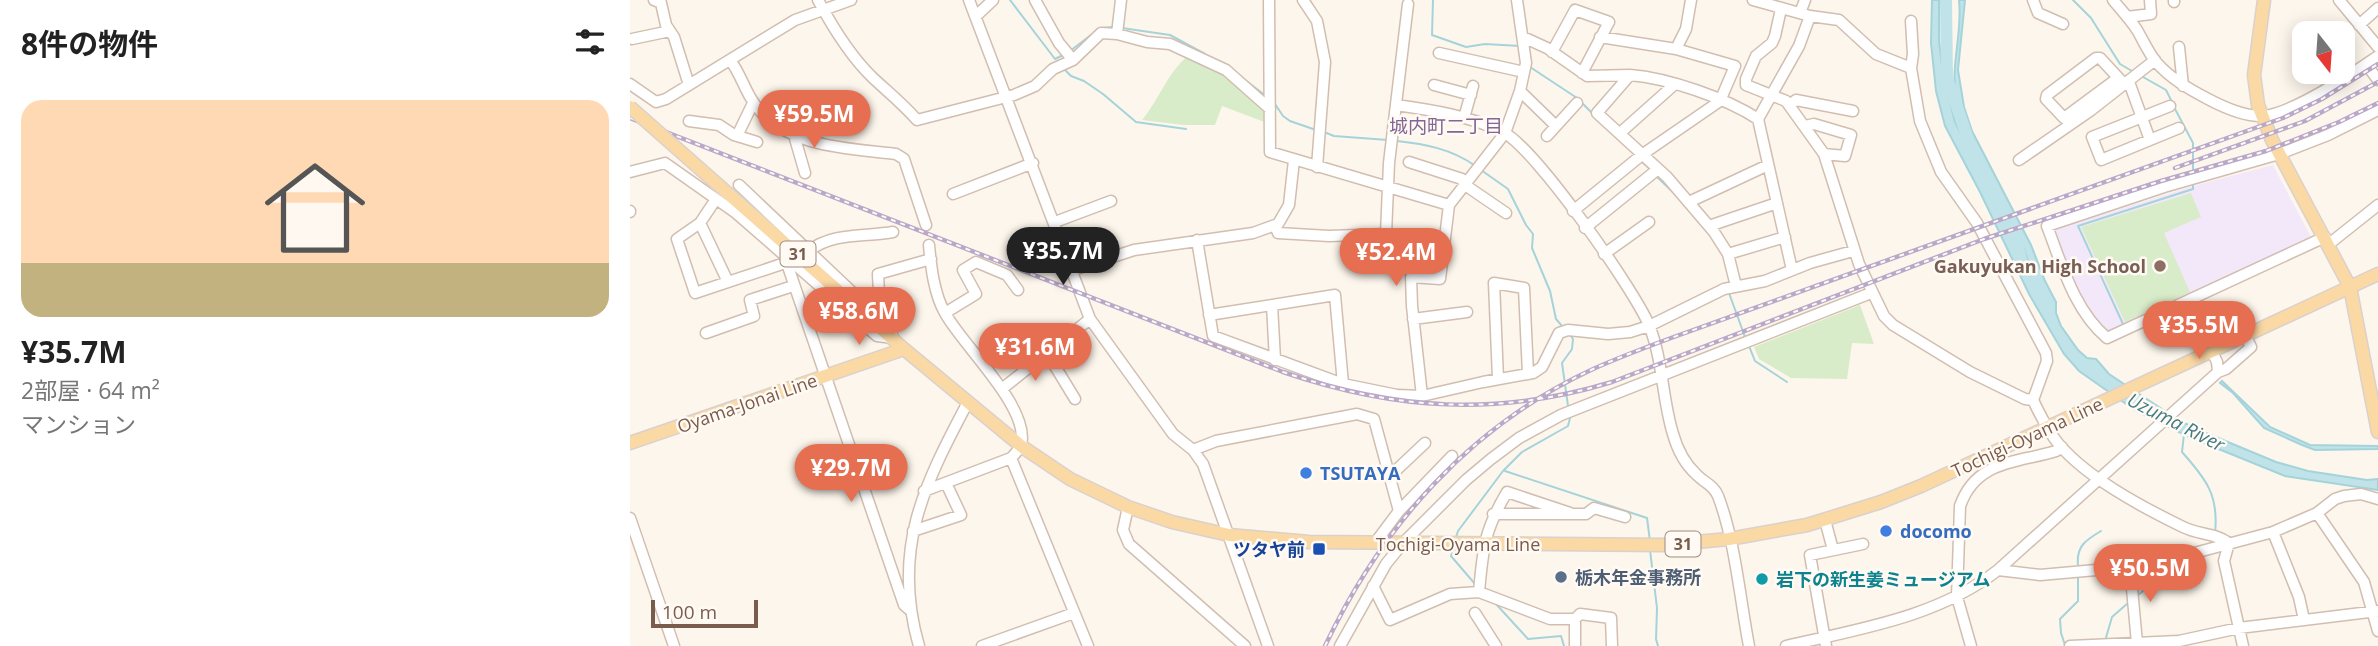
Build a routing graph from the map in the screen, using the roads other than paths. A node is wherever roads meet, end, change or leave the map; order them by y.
1 (654, 0) edge
2 (852, 0) edge
3 (969, 0) edge
4 (993, 0) edge
5 (1035, 0) edge
6 (1121, 0) edge
7 (1269, 0) edge
8 (1303, 0) edge
9 (1517, 0) edge
10 (1691, 0) edge
11 (1754, 0) edge
12 (1805, 0) edge
13 (2033, 0) edge
14 (2113, 0) edge
15 (2150, 0) edge
16 (2264, 0) edge
17 (2339, 0) edge
18 (821, 4) edge
19 (1408, 4) dead end
20 (2378, 8) edge
21 (1781, 9) junction
22 (1805, 15) junction
23 (976, 16) junction
24 (2127, 17) junction
25 (1911, 21) dead end
26 (2063, 23) dead end
27 (2359, 25) junction
28 (670, 31) junction
29 (1117, 34) junction
30 (1523, 37) junction
31 (1601, 37) junction
32 (632, 39) edge
33 (2179, 47) dead end
34 (2378, 47) edge
35 (1676, 49) junction
36 (1552, 52) junction
37 (1439, 53) dead end
38 (2378, 56) edge
39 (730, 60) junction
40 (1073, 60) junction
41 (2155, 60) junction
42 (2366, 64) junction
43 (1911, 68) junction
44 (1524, 72) junction
45 (1582, 73) junction
46 (1630, 75) junction
47 (2378, 80) edge
48 (2124, 82) junction
49 (1675, 83) junction
50 (630, 84) edge
51 (689, 85) junction
52 (1434, 85) dead end
53 (2183, 86) junction
54 (1520, 91) junction
55 (1007, 96) junction
56 (1772, 96) junction
57 (1720, 101) junction
58 (753, 103) junction
59 (1577, 103) dead end
60 (1396, 105) junction
61 (1789, 105) junction
62 (2170, 106) dead end
63 (630, 107) edge
64 (1270, 109) junction
65 (2378, 110) edge
66 (1853, 111) dead end
67 (2262, 116) junction
68 (2142, 117) junction
69 (1464, 118) junction
70 (1758, 119) junction
71 (690, 121) dead end
72 (1556, 126) junction
73 (1805, 126) junction
74 (2179, 128) dead end
75 (1505, 133) junction
76 (1620, 133) junction
77 (794, 135) junction
78 (737, 136) junction
79 (1548, 136) dead end
80 (2150, 140) junction
81 (757, 142) dead end
82 (1643, 154) junction
83 (1824, 154) junction
84 (2279, 155) junction
85 (1294, 160) junction
86 (2019, 160) dead end
87 (1409, 162) dead end
88 (1033, 163) junction
89 (1768, 165) junction
90 (1317, 167) junction
91 (1658, 169) junction
92 (630, 172) edge
93 (805, 173) dead end
94 (739, 185) dead end
95 (1465, 185) junction
96 (1387, 186) junction
97 (953, 194) dead end
98 (716, 199) junction
99 (1111, 201) dead end
100 (1689, 202) junction
101 (1777, 203) junction
102 (1449, 205) junction
103 (2378, 205) edge
104 (1573, 211) junction
105 (1506, 213) dead end
106 (1055, 222) junction
107 (1649, 222) dead end
108 (700, 223) junction
109 (926, 225) dead end
110 (1275, 225) junction
111 (1709, 226) junction
112 (1586, 228) junction
113 (893, 232) dead end
114 (1785, 237) junction
115 (1197, 240) junction
116 (2327, 241) junction
117 (929, 245) dead end
118 (809, 251) junction
119 (1853, 251) junction
120 (1604, 254) junction
121 (1728, 254) junction
122 (784, 259) junction
123 (931, 259) junction
124 (1073, 270) junction
125 (1792, 270) junction
126 (2378, 274) edge
127 (728, 282) junction
128 (793, 286) junction
129 (1736, 286) junction
130 (2350, 287) junction
131 (1018, 290) dead end
132 (1871, 293) junction
133 (2188, 301) junction
134 (866, 305) junction
135 (1272, 305) junction
136 (1467, 312) dead end
137 (944, 313) junction
138 (1209, 315) junction
139 (1090, 319) junction
140 (1413, 319) junction
141 (1649, 326) junction
142 (706, 333) dead end
143 (2246, 337) junction
144 (893, 338) junction
145 (904, 349) junction
146 (2212, 351) junction
147 (1047, 353) junction
148 (1275, 360) junction
149 (2218, 372) junction
150 (1528, 374) junction
151 (1662, 375) junction
152 (824, 377) junction
153 (1498, 379) junction
154 (1343, 384) junction
155 (1003, 388) junction
156 (1422, 397) junction
157 (1074, 400) dead end
158 (2033, 400) junction
159 (968, 402) junction
160 (2048, 428) junction
161 (2378, 432) edge
162 (630, 443) edge
163 (1425, 443) dead end
164 (1021, 446) junction
165 (2062, 447) junction
166 (1193, 450) junction
167 (1452, 456) dead end
168 (1986, 456) junction
169 (1011, 458) junction
170 (1993, 468) junction
171 (1390, 476) junction
172 (2100, 480) junction
173 (946, 483) junction
174 (924, 491) junction
175 (2378, 499) edge
176 (1128, 507) junction
177 (1399, 511) junction
178 (1570, 513) junction
179 (2317, 513) junction
180 (1493, 514) junction
181 (1625, 517) dead end
182 (630, 518) edge
183 (1825, 520) junction
184 (913, 531) junction
185 (2273, 531) junction
186 (1229, 535) junction
187 (1729, 539) junction
188 (1375, 543) junction
189 (2229, 543) junction
190 (1403, 544) junction
191 (1483, 544) junction
192 (1863, 544) dead end
193 (1833, 550) junction
194 (2130, 567) junction
195 (1998, 570) junction
196 (1373, 586) junction
197 (1479, 592) junction
198 (1956, 597) junction
199 (911, 611) junction
200 (2376, 611) edge
201 (1074, 613) junction
202 (1475, 613) dead end
203 (1575, 619) junction
204 (2304, 620) junction
205 (2239, 628) junction
206 (2378, 631) edge
207 (1825, 642) edge
208 (2137, 643) junction
209 (2105, 644) edge
210 (674, 646) edge
211 (919, 646) edge
212 (982, 646) edge
213 (1088, 646) edge
214 (1245, 646) edge
215 (1268, 646) edge
216 (1340, 646) edge
217 (1496, 646) edge
218 (1575, 646) edge
219 (1612, 646) edge
220 (1749, 646) edge
221 (1786, 646) edge
222 (1970, 646) edge
223 (2070, 646) edge
224 (2244, 646) edge

1 - 28 street
2 - 18 street
3 - 23 street
4 - 23 street
5 - 40 street
6 - 29 street
7 - 64 street
8 - 90 street
9 - 30 street
10 - 35 street
11 - 21 street
12 - 22 street
13 - 26 street
14 - 24 street
15 - 24 street
16 - 67 main road
17 - 27 street
18 - 39 street
18 - 55 street
19 - 60 street
20 - 27 street
21 - 22 street
21 - 56 street
22 - 43 street
22 - 56 street
23 - 55 street
24 - 41 street
25 - 43 street
27 - 34 street
28 - 32 street
28 - 51 street
29 - 40 street
29 - 64 street
30 - 36 street
30 - 44 street
31 - 35 street
31 - 36 street
31 - 45 street
33 - 53 street
35 - 57 street
36 - 45 street
37 - 44 street
38 - 42 street
39 - 51 street
39 - 58 street
40 - 55 street
41 - 48 street
41 - 53 street
42 - 47 street
42 - 67 street
43 - 158 street
44 - 54 street
45 - 46 street
46 - 49 street
46 - 76 street
48 - 48 street
48 - 68 street
48 - 86 street
49 - 57 street
49 - 76 street
50 - 51 street
52 - 69 street
53 - 67 street
54 - 72 street
54 - 75 street
55 - 88 street
56 - 61 street
56 - 70 street
57 - 70 street
57 - 82 street
58 - 77 street
58 - 78 street
59 - 72 street
60 - 69 street
60 - 96 street
61 - 66 street
61 - 73 street
62 - 68 street
63 - 144 main road, Tochigi-Oyama Line / 31, bridge
64 - 85 street
65 - 84 street
67 - 84 main road
68 - 80 street
68 - 80 street
69 - 75 street
70 - 89 street
71 - 78 street
72 - 79 street
73 - 83 street
73 - 83 street
74 - 80 street
75 - 95 street
75 - 104 street
76 - 82 street
77 - 93 street
77 - 109 street
78 - 81 street
82 - 91 street
82 - 104 street
83 - 119 street
84 - 116 main road
84 - 133 street
85 - 90 street
85 - 110 street
87 - 95 street
88 - 97 street
88 - 106 street
89 - 100 street
89 - 101 street
90 - 96 street
91 - 100 street
91 - 112 street
92 - 98 street
94 - 118 street
95 - 102 street
95 - 105 street
96 - 102 street
96 - 110 street
98 - 108 street
98 - 122 street
99 - 106 street
100 - 111 street
101 - 111 street
101 - 114 street
102 - 140 street
103 - 116 street
104 - 112 street
106 - 124 street
107 - 120 street
108 - 127 street
108 - 127 street
110 - 115 street
111 - 121 street
112 - 120 street
113 - 118 street
114 - 121 street
114 - 125 street
115 - 124 street
115 - 138 street
116 - 130 main road
116 - 133 street
117 - 123 street
118 - 134 street
119 - 125 street
119 - 132 street
120 - 141 street
121 - 129 street
122 - 127 street
122 - 128 street
122 - 144 street
123 - 134 street
123 - 137 street
124 - 139 street
125 - 129 street
126 - 130 main road, Tochigi-Oyama Line / 31
128 - 142 street
128 - 152 street
129 - 141 street
130 - 143 main road, Tochigi-Oyama Line / 31
130 - 161 main road
131 - 137 street
132 - 151 street
132 - 158 street
133 - 146 street
134 - 144 street
135 - 138 street
135 - 148 street
135 - 154 street
136 - 140 street
137 - 155 street
138 - 148 street
139 - 147 street
139 - 166 street
140 - 156 street
141 - 150 street
141 - 151 street
143 - 146 main road, Tochigi-Oyama Line / 31
143 - 149 street
144 - 145 main road, Tochigi-Oyama Line / 31
145 - 152 main road, Oyama-Jonai Line
145 - 159 main road, Tochigi-Oyama Line / 31
146 - 149 street
146 - 160 main road, Tochigi-Oyama Line / 31
147 - 155 street
147 - 157 street
148 - 154 street
149 - 172 street
150 - 153 street
150 - 153 street
151 - 187 street
151 - 190 street
152 - 162 main road, Oyama-Jonai Line
152 - 199 street
153 - 156 street
154 - 156 street
155 - 164 street
158 - 160 street
159 - 164 main road, Tochigi-Oyama Line / 31
159 - 174 street
160 - 165 street
160 - 168 main road, Tochigi-Oyama Line / 31
163 - 171 street
164 - 169 street
164 - 176 main road, Tochigi-Oyama Line / 31
165 - 170 street
165 - 172 street
166 - 171 street
166 - 186 street
167 - 177 street
168 - 170 street
168 - 183 main road, Tochigi-Oyama Line / 31
169 - 173 street
169 - 201 street
170 - 198 street
171 - 177 street
172 - 189 street
172 - 195 street
173 - 174 street
173 - 184 street
174 - 184 street
175 - 179 street
176 - 186 main road, Tochigi-Oyama Line / 31
176 - 214 street
177 - 188 street
178 - 180 street
178 - 180 street
178 - 181 street
179 - 185 street
179 - 200 street
180 - 191 street
182 - 210 street
183 - 187 main road, Tochigi-Oyama Line / 31
183 - 193 street
184 - 199 street
185 - 189 street
185 - 204 street
186 - 188 main road, Tochigi-Oyama Line / 31
186 - 215 street
187 - 191 main road, Tochigi-Oyama Line / 31
187 - 220 street
188 - 190 main road, Tochigi-Oyama Line / 31
189 - 194 street
189 - 205 street
190 - 191 main road, Tochigi-Oyama Line / 31
190 - 196 street
191 - 197 street
192 - 193 street
193 - 207 street
194 - 195 street
194 - 208 street
195 - 198 street
196 - 197 street
196 - 216 street
197 - 203 street
198 - 207 street
198 - 222 street
199 - 211 street
200 - 204 street
200 - 206 street
201 - 212 street
201 - 213 street
202 - 217 street
203 - 218 street
203 - 219 street
204 - 205 street
205 - 208 street
205 - 224 street
207 - 221 street
208 - 209 street
209 - 223 street

